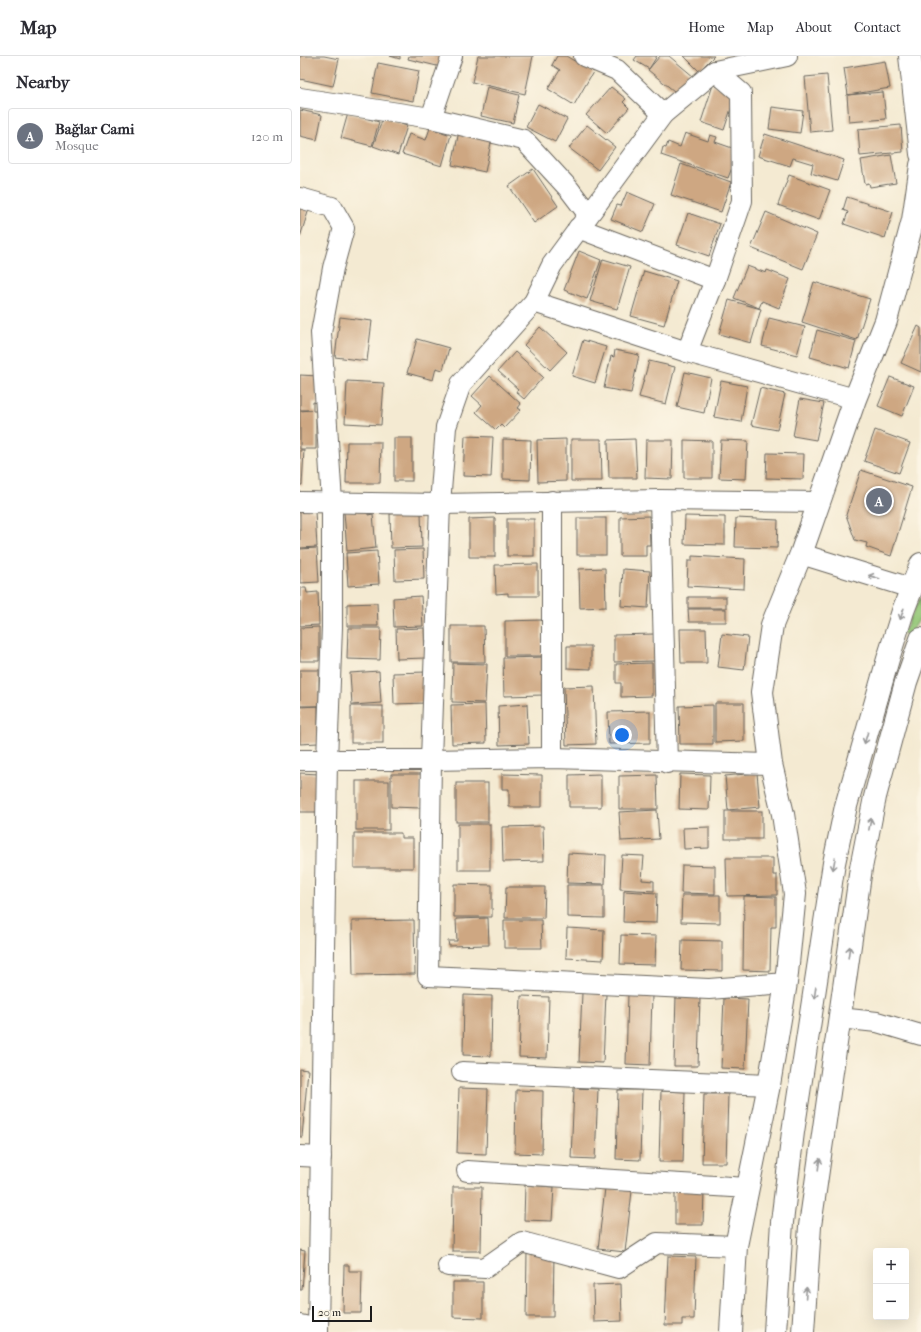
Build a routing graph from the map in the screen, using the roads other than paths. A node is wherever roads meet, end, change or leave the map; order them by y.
1 (452, 56) edge
2 (584, 56) edge
3 (910, 56) edge
4 (777, 57) edge
5 (622, 63) edge
6 (715, 71) junction
7 (918, 90) edge
8 (300, 98) edge
9 (663, 114) junction
10 (431, 118) junction
11 (921, 154) edge
12 (921, 165) edge
13 (300, 198) edge
14 (583, 221) junction
15 (715, 280) junction
16 (534, 302) junction
17 (687, 352) junction
18 (855, 399) junction
19 (660, 500) junction
20 (552, 501) junction
21 (300, 502) edge
22 (332, 502) junction
23 (820, 502) junction
24 (440, 504) junction
25 (801, 554) junction
26 (921, 564) edge
27 (911, 588) junction
28 (921, 639) edge
29 (552, 758) junction
30 (300, 760) edge
31 (327, 760) junction
32 (431, 760) junction
33 (667, 763) junction
34 (770, 764) junction
35 (792, 916) junction
36 (825, 919) junction
37 (786, 983) junction
38 (840, 1018) junction
39 (921, 1036) edge
40 (462, 1072) dead end
41 (769, 1085) junction
42 (300, 1156) edge
43 (321, 1157) junction
44 (467, 1171) dead end
45 (748, 1188) junction
46 (736, 1246) junction
47 (448, 1266) dead end
48 (312, 1329) edge
49 (730, 1332) edge
50 (775, 1332) edge
51 (803, 1332) edge

1 - 10 street
2 - 5 street
3 - 7 main road
4 - 6 street
5 - 9 street
6 - 9 street
6 - 15 street
7 - 11 main road
8 - 10 street
9 - 14 street
10 - 14 street
12 - 18 main road
13 - 22 street
14 - 15 street
14 - 16 street
15 - 17 street
16 - 17 street
16 - 24 street
17 - 18 street
18 - 23 main road
19 - 20 street
19 - 23 street
19 - 33 street
20 - 24 street
20 - 29 street
21 - 22 street
22 - 24 street
22 - 31 street
23 - 25 main road
24 - 32 street
27 -> 25 street
25 - 34 main road
26 - 27 main road
27 -> 36 main road
38 -> 28 main road
29 - 32 street
29 - 33 street
30 - 31 street
31 - 32 street
31 - 43 street
32 - 37 street
33 - 34 street
34 - 35 main road
35 - 36 main road
35 - 37 main road
36 -> 50 main road
37 - 41 main road
38 - 39 street
51 -> 38 main road
40 - 41 street
41 - 45 main road
42 - 43 street
43 - 48 street
44 - 45 street
45 - 46 main road
46 - 47 street
46 - 49 main road

